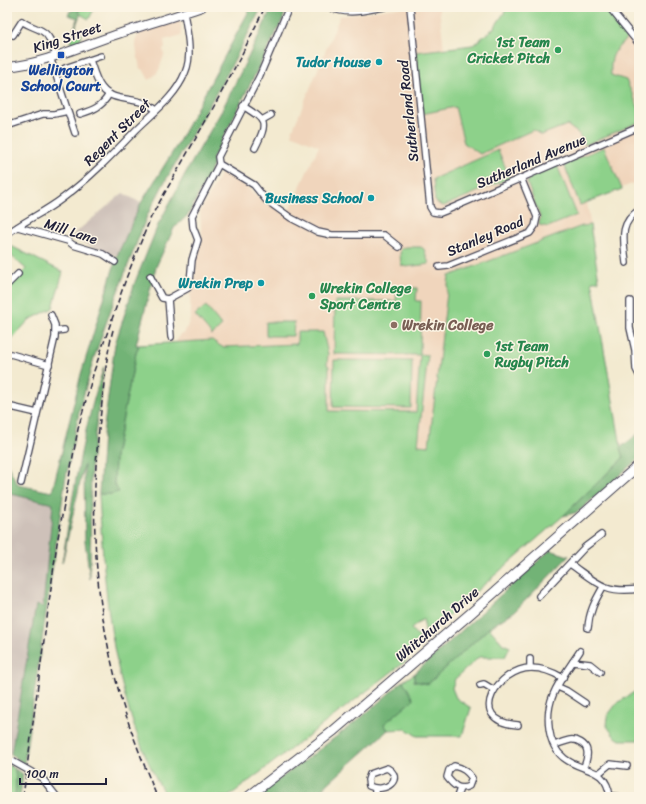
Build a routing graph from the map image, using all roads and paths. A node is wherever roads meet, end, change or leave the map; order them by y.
1 (202, 7) edge
2 (289, 7) edge
3 (329, 7) edge
4 (384, 7) edge
5 (410, 7) edge
6 (609, 7) edge
7 (187, 10) edge
8 (13, 35) dead end
9 (639, 44) edge
10 (53, 56) junction
11 (101, 56) dead end
12 (90, 60) junction
13 (7, 66) edge
14 (65, 68) dead end
15 (109, 94) junction
16 (243, 106) junction
17 (156, 110) junction
18 (68, 111) junction
19 (80, 114) dead end
20 (271, 115) dead end
21 (262, 120) junction
22 (7, 126) edge
23 (639, 127) edge
24 (75, 133) dead end
25 (255, 148) dead end
26 (219, 164) junction
27 (521, 178) junction
28 (639, 210) edge
29 (433, 212) joint
30 (18, 228) junction
31 (8, 231) edge
32 (399, 247) dead end
33 (115, 262) dead end
34 (626, 264) dead end
35 (439, 267) dead end
36 (18, 274) dead end
37 (150, 276) dead end
38 (7, 286) edge
39 (168, 299) junction
40 (630, 301) dead end
41 (51, 315) dead end
42 (64, 330) dead end
43 (56, 331) junction
44 (171, 337) dead end
45 (7, 353) edge
46 (49, 365) junction
47 (639, 375) edge
48 (7, 406) edge
49 (37, 413) junction
50 (639, 465) edge
51 (21, 483) dead end
52 (601, 535) dead end
53 (570, 564) junction
54 (603, 587) junction
55 (639, 589) edge
56 (539, 596) dead end
57 (588, 628) dead end
58 (580, 651) dead end
59 (530, 659) dead end
60 (573, 662) junction
61 (530, 668) junction
62 (600, 672) dead end
63 (563, 678) junction
64 (480, 685) dead end
65 (558, 687) junction
66 (494, 690) junction
67 (584, 703) dead end
68 (518, 725) dead end
69 (555, 745) junction
70 (9, 760) edge
71 (627, 766) dead end
72 (584, 767) junction
73 (598, 774) junction
74 (460, 788) junction
75 (375, 789) junction
76 (610, 796) edge
77 (57, 797) edge
78 (248, 797) edge
79 (375, 797) edge
80 (457, 797) edge
81 (619, 797) edge

1 - 7 street, King Street
2 - 16 street
3 - 4 street
5 - 29 street, Sutherland Road
6 - 9 street
7 - 10 street, King Street
7 - 17 street, Regent Street
8 - 10 street
10 - 13 street, King Street
10 - 18 street
11 - 12 street
12 - 14 street
12 - 15 street
15 - 17 street
15 - 19 street
16 - 21 street
16 - 26 street
17 - 30 street, Regent Street
18 - 22 street
18 - 24 street
20 - 21 street
21 - 25 street
23 - 27 street, Sutherland Avenue
26 - 32 street
26 - 39 street
27 - 29 street, Sutherland Avenue
27 - 35 street, Stanley Road
28 - 34 street
30 - 31 street, Regent Street
30 - 33 street, Mill Lane
36 - 38 street
37 - 39 street
39 - 44 street
40 - 47 street
41 - 43 street
42 - 43 street
43 - 46 street
45 - 46 street
46 - 49 street
48 - 49 street
49 - 51 street
50 - 78 main road, Whitchurch Drive
52 - 53 street
53 - 54 street
53 - 56 street
54 - 55 street
54 - 57 street
58 - 60 street
59 - 61 street
60 - 62 street
60 - 63 street
61 - 63 street
61 - 66 street
63 - 65 street
64 - 66 street
65 - 67 street
65 - 69 street
66 - 68 street
69 - 72 street
69 - 72 street
70 - 77 street, bridge
71 - 73 street
72 - 73 street
73 - 76 street
74 - 74 street
74 - 80 street
75 - 75 street
75 - 79 street
76 - 81 street

